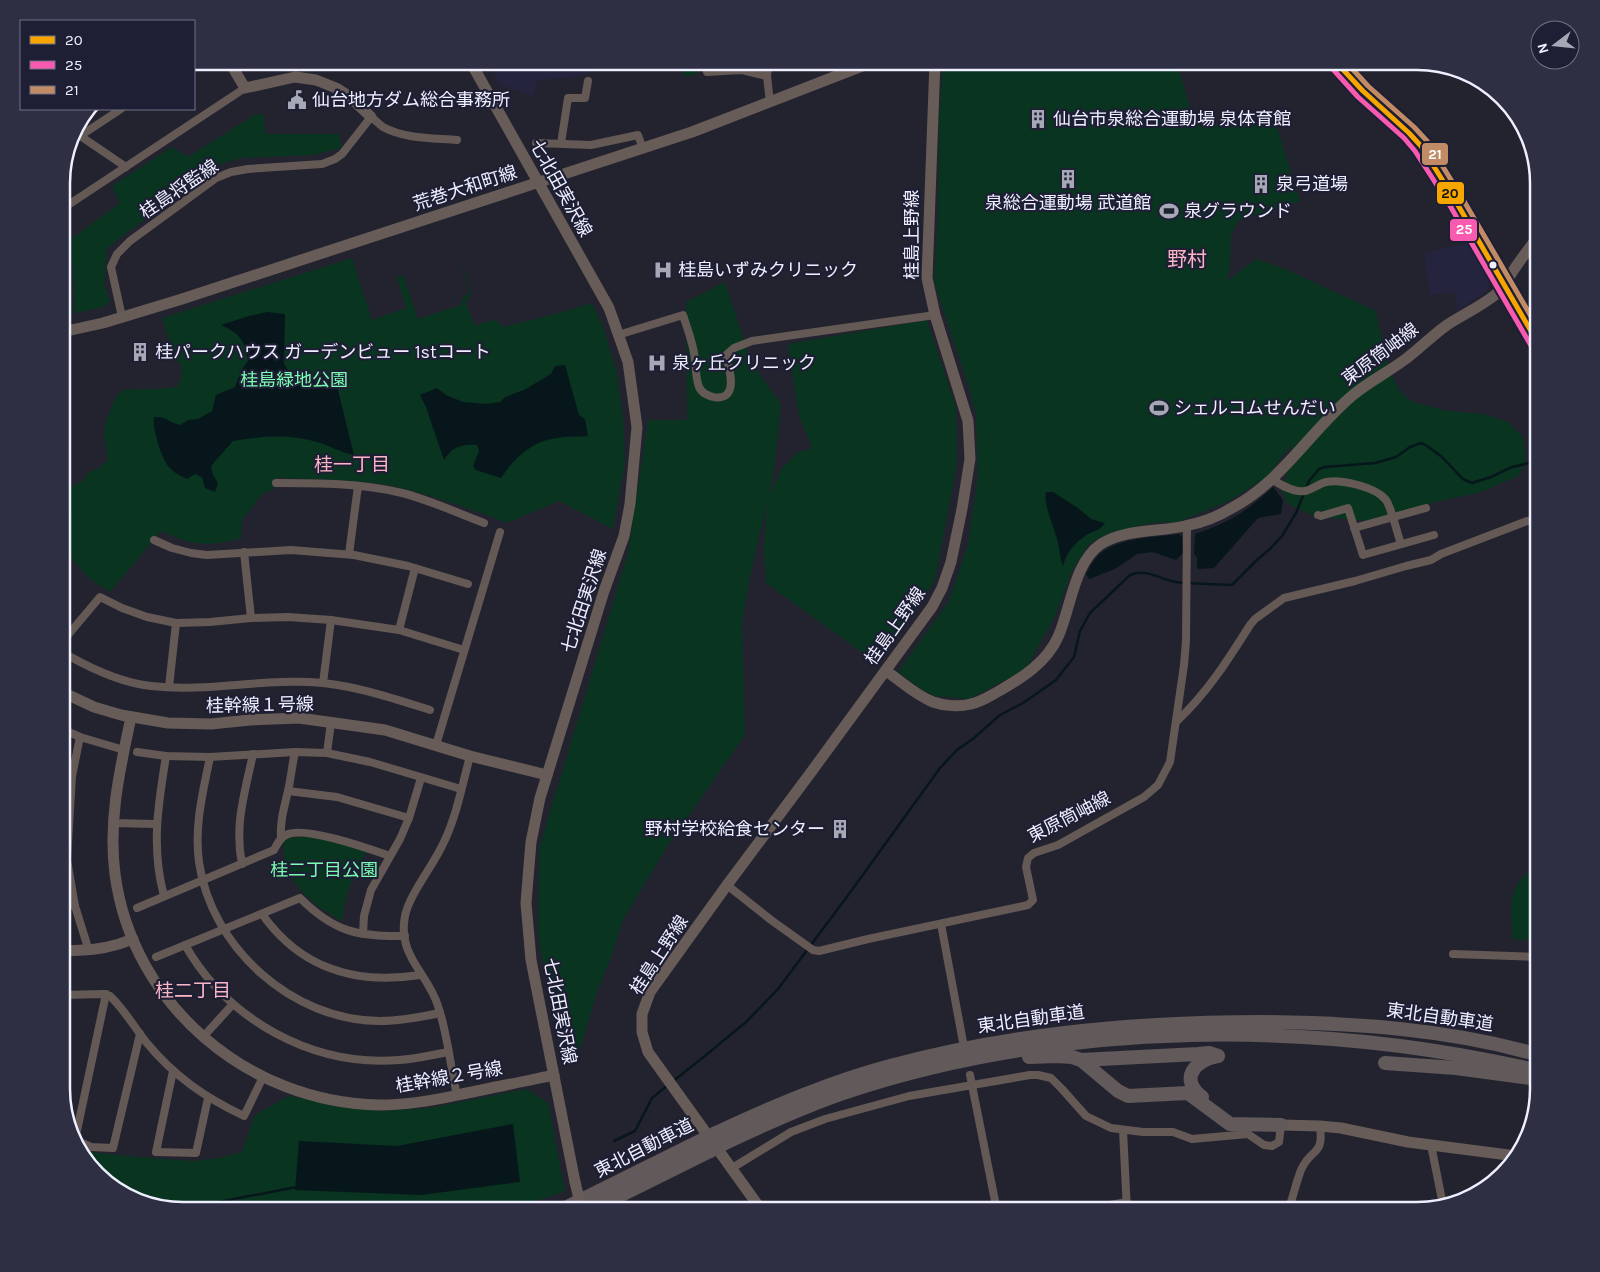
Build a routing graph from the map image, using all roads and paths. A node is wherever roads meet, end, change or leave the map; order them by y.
1 (234, 70) edge
2 (475, 70) edge
3 (742, 70) edge
4 (768, 70) edge
5 (852, 70) edge
6 (935, 70) edge
7 (1343, 70) edge
8 (767, 76) junction
9 (588, 81) dead end
10 (245, 88) junction
11 (770, 103) junction
12 (119, 110) edge
13 (370, 117) junction
14 (81, 135) edge
15 (80, 136) edge
16 (457, 140) dead end
17 (536, 142) dead end
18 (561, 143) junction
19 (643, 148) junction
20 (126, 166) junction
21 (539, 183) junction
22 (70, 204) edge
23 (1530, 247) edge
24 (1504, 286) junction
25 (935, 315) junction
26 (122, 317) junction
27 (70, 330) edge
28 (1530, 330) edge
29 (618, 336) junction
30 (1273, 480) junction
31 (276, 482) dead end
32 (358, 486) junction
33 (1426, 508) dead end
34 (1318, 515) dead end
35 (1392, 517) junction
36 (1530, 521) edge
37 (484, 523) dead end
38 (1187, 526) junction
39 (1354, 528) junction
40 (500, 532) dead end
41 (1434, 535) dead end
42 (154, 540) dead end
43 (1400, 544) junction
44 (244, 552) junction
45 (349, 554) junction
46 (415, 568) junction
47 (468, 584) dead end
48 (251, 618) junction
49 (331, 620) junction
50 (176, 623) junction
51 (398, 630) junction
52 (70, 633) edge
53 (464, 650) junction
54 (70, 657) edge
55 (886, 671) junction
56 (323, 683) junction
57 (169, 687) junction
58 (70, 696) edge
59 (430, 710) dead end
60 (131, 717) junction
61 (1177, 721) junction
62 (331, 722) junction
63 (70, 733) edge
64 (80, 737) junction
65 (436, 745) junction
66 (124, 750) junction
67 (138, 752) dead end
68 (295, 752) junction
69 (327, 753) junction
70 (253, 754) junction
71 (166, 756) junction
72 (470, 756) junction
73 (210, 757) junction
74 (547, 775) junction
75 (72, 776) joint
76 (421, 778) junction
77 (70, 788) edge
78 (461, 788) junction
79 (288, 791) junction
80 (410, 818) junction
81 (113, 822) junction
82 (156, 824) junction
83 (281, 838) junction
84 (390, 856) junction
85 (242, 864) junction
86 (203, 880) junction
87 (70, 885) edge
88 (728, 885) junction
89 (164, 896) junction
90 (70, 904) edge
91 (75, 906) junction
92 (137, 908) dead end
93 (262, 914) junction
94 (941, 924) junction
95 (222, 929) junction
96 (363, 934) junction
97 (404, 936) junction
98 (133, 939) junction
99 (185, 945) junction
100 (70, 950) edge
101 (89, 951) junction
102 (1453, 954) dead end
103 (156, 957) dead end
104 (1530, 957) edge
105 (420, 975) junction
106 (106, 994) junction
107 (70, 996) edge
108 (233, 1004) junction
109 (440, 1013) junction
110 (140, 1034) junction
111 (1456, 1036) junction
112 (203, 1037) junction
113 (963, 1042) dead end
114 (1530, 1046) edge
115 (448, 1052) junction
116 (1530, 1053) edge
117 (1081, 1060) junction
118 (1386, 1063) dead end
119 (934, 1068) junction
120 (1530, 1069) edge
121 (173, 1071) junction
122 (554, 1075) junction
123 (970, 1075) dead end
124 (263, 1077) junction
125 (1530, 1078) edge
126 (973, 1085) junction
127 (457, 1095) junction
128 (208, 1098) junction
129 (1245, 1123) junction
130 (1281, 1125) junction
131 (1320, 1126) junction
132 (78, 1128) edge
133 (1123, 1130) junction
134 (713, 1142) junction
135 (85, 1144) edge
136 (1430, 1145) junction
137 (1509, 1155) edge
138 (732, 1168) junction
139 (1441, 1199) edge
140 (579, 1202) edge
141 (580, 1202) edge
142 (604, 1202) edge
143 (756, 1202) edge
144 (995, 1202) edge
145 (1126, 1202) edge
146 (1291, 1202) edge

1 - 10 street
2 - 21 street, 七北田実沢線
3 - 8 street
4 - 8 street
5 - 11 street, 荒巻大和町線
6 - 25 street, 桂島上野線
7 - 24 main road
8 - 11 street
9 - 18 street
10 - 13 street
10 - 20 street
11 - 19 street, 荒巻大和町線
12 - 14 street
13 - 16 street
13 - 26 street, 桂島将監線
15 - 20 street
17 - 18 street
18 - 19 street
19 - 21 street, 荒巻大和町線
20 - 22 street
21 - 26 street, 荒巻大和町線
21 - 29 street, 七北田実沢線
23 - 24 street, 東原筒岫線
24 - 28 main road
24 - 30 street, 東原筒岫線
25 - 29 street
25 - 55 street, 桂島上野線
26 - 27 street, 荒巻大和町線
29 - 74 street, 七北田実沢線
30 - 35 street
30 - 38 street, 東原筒岫線
31 - 32 street
32 - 37 street
32 - 45 street
33 - 35 street
34 - 39 street
35 - 39 street
35 - 43 street
36 - 61 street
38 - 55 street, 東原筒岫線
38 - 61 street, 東原筒岫線
39 - 43 street
40 - 53 street
41 - 43 street
42 - 44 street
44 - 45 street
44 - 48 street
45 - 46 street
46 - 47 street
46 - 51 street
48 - 49 street
48 - 50 street
49 - 51 street
49 - 56 street
50 - 52 street
50 - 57 street
51 - 53 street
53 - 65 street
54 - 57 street
55 - 88 street, 桂島上野線
56 - 57 street
56 - 59 street
58 - 60 street, 桂幹線１号線
60 - 62 street, 桂幹線１号線
60 - 66 street, 桂幹線２号線
61 - 94 street, 東原筒岫線
62 - 65 street, 桂幹線１号線
62 - 69 street
63 - 64 street
64 - 66 street
64 - 75 street
65 - 72 street, 桂幹線１号線
66 - 81 street, 桂幹線２号線
67 - 71 street
68 - 69 street
68 - 70 street
68 - 79 street
69 - 76 street
70 - 73 street
70 - 85 street
71 - 73 street
71 - 82 street
72 - 74 street, 桂幹線１号線
72 - 78 street
73 - 86 street
74 - 122 street, 七北田実沢線
75 - 77 street
76 - 78 street
76 - 80 street
78 - 97 street
79 - 80 street
79 - 83 street
80 - 84 street
81 - 82 street
81 - 98 street, 桂幹線２号線
82 - 89 street
83 - 84 street
83 - 85 street
84 - 96 street
85 - 86 street
86 - 89 street
86 - 95 street
87 - 91 street
88 - 94 street, 東原筒岫線
88 - 138 street, 桂島上野線
89 - 92 street
90 - 91 street
91 - 101 street
93 - 95 street
93 - 96 street
93 - 105 street
94 - 113 street
95 - 99 street
95 - 109 street
96 - 97 street
97 - 105 street
98 - 101 street
98 - 112 street, 桂幹線２号線
99 - 103 street
99 - 108 street
100 - 101 street
102 - 104 street
105 - 109 street
106 - 107 street
106 - 110 street
106 - 132 street
108 - 112 street
108 - 115 street
109 - 115 street
110 - 121 street
110 - 135 street
111 - 114 highway
111 - 116 highway, 東北自動車道
111 - 134 highway, 東北自動車道
112 - 124 street, 桂幹線２号線
115 - 127 street
117 - 119 highway
117 - 129 highway
117 - 129 highway
118 - 125 highway
119 - 120 highway, 東北自動車道
119 - 134 highway, 東北自動車道
121 - 128 street
121 - 128 street
122 - 127 street, 桂幹線２号線
122 - 141 street, 七北田実沢線, bridge
123 - 126 street
124 - 127 street, 桂幹線２号線
124 - 128 street
126 - 133 street
126 - 138 street
126 - 144 street
129 - 130 highway
130 - 131 street
130 - 133 street
131 - 136 street
131 - 146 street
133 - 145 street
134 - 140 highway, 東北自動車道
134 - 142 highway, 東北自動車道
136 - 137 street
136 - 139 street
138 - 143 street

